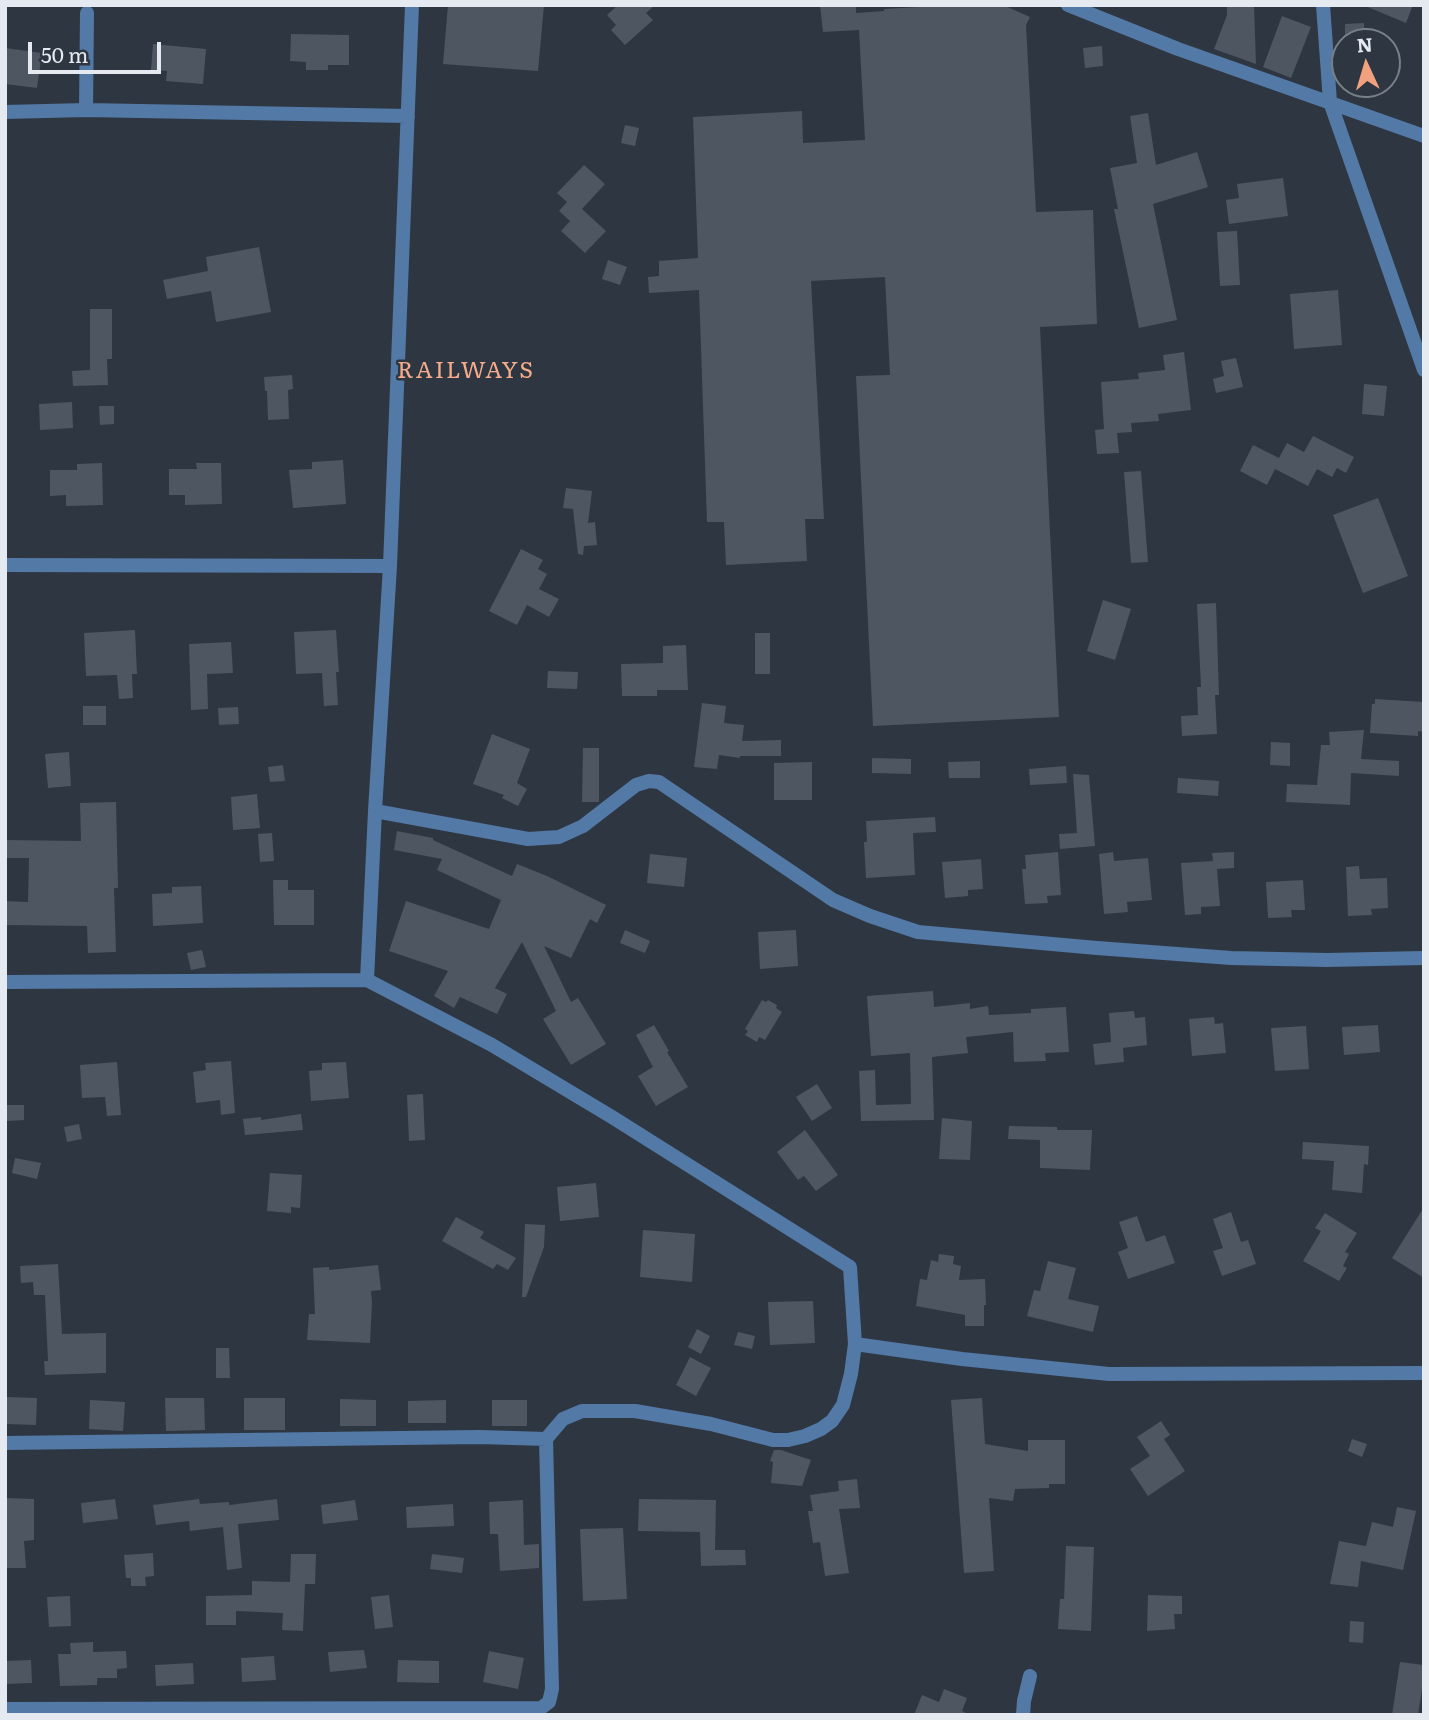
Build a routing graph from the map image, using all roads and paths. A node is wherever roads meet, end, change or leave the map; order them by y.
1 (412, 5) edge
2 (1068, 5) edge
3 (1323, 5) edge
4 (87, 13) dead end
5 (1330, 102) junction
6 (86, 110) junction
7 (5, 112) edge
8 (408, 116) junction
9 (1424, 136) edge
10 (1424, 370) edge
11 (5, 565) edge
12 (390, 566) junction
13 (375, 811) junction
14 (1424, 958) edge
15 (367, 980) junction
16 (5, 982) edge
17 (855, 1344) junction
18 (1424, 1373) edge
19 (546, 1439) junction
20 (5, 1443) edge
21 (1030, 1676) dead end
22 (5, 1709) edge
23 (1023, 1715) edge

1 - 8 street
2 - 5 street
3 - 5 street
4 - 6 street
5 - 9 street
5 - 10 street
6 - 7 street
6 - 8 street
8 - 12 street
11 - 12 street
12 - 13 street
13 - 14 street
13 - 15 street
15 - 16 street
15 - 17 street
17 - 18 street
17 - 19 street
19 - 20 street
19 - 22 street
21 - 23 street

